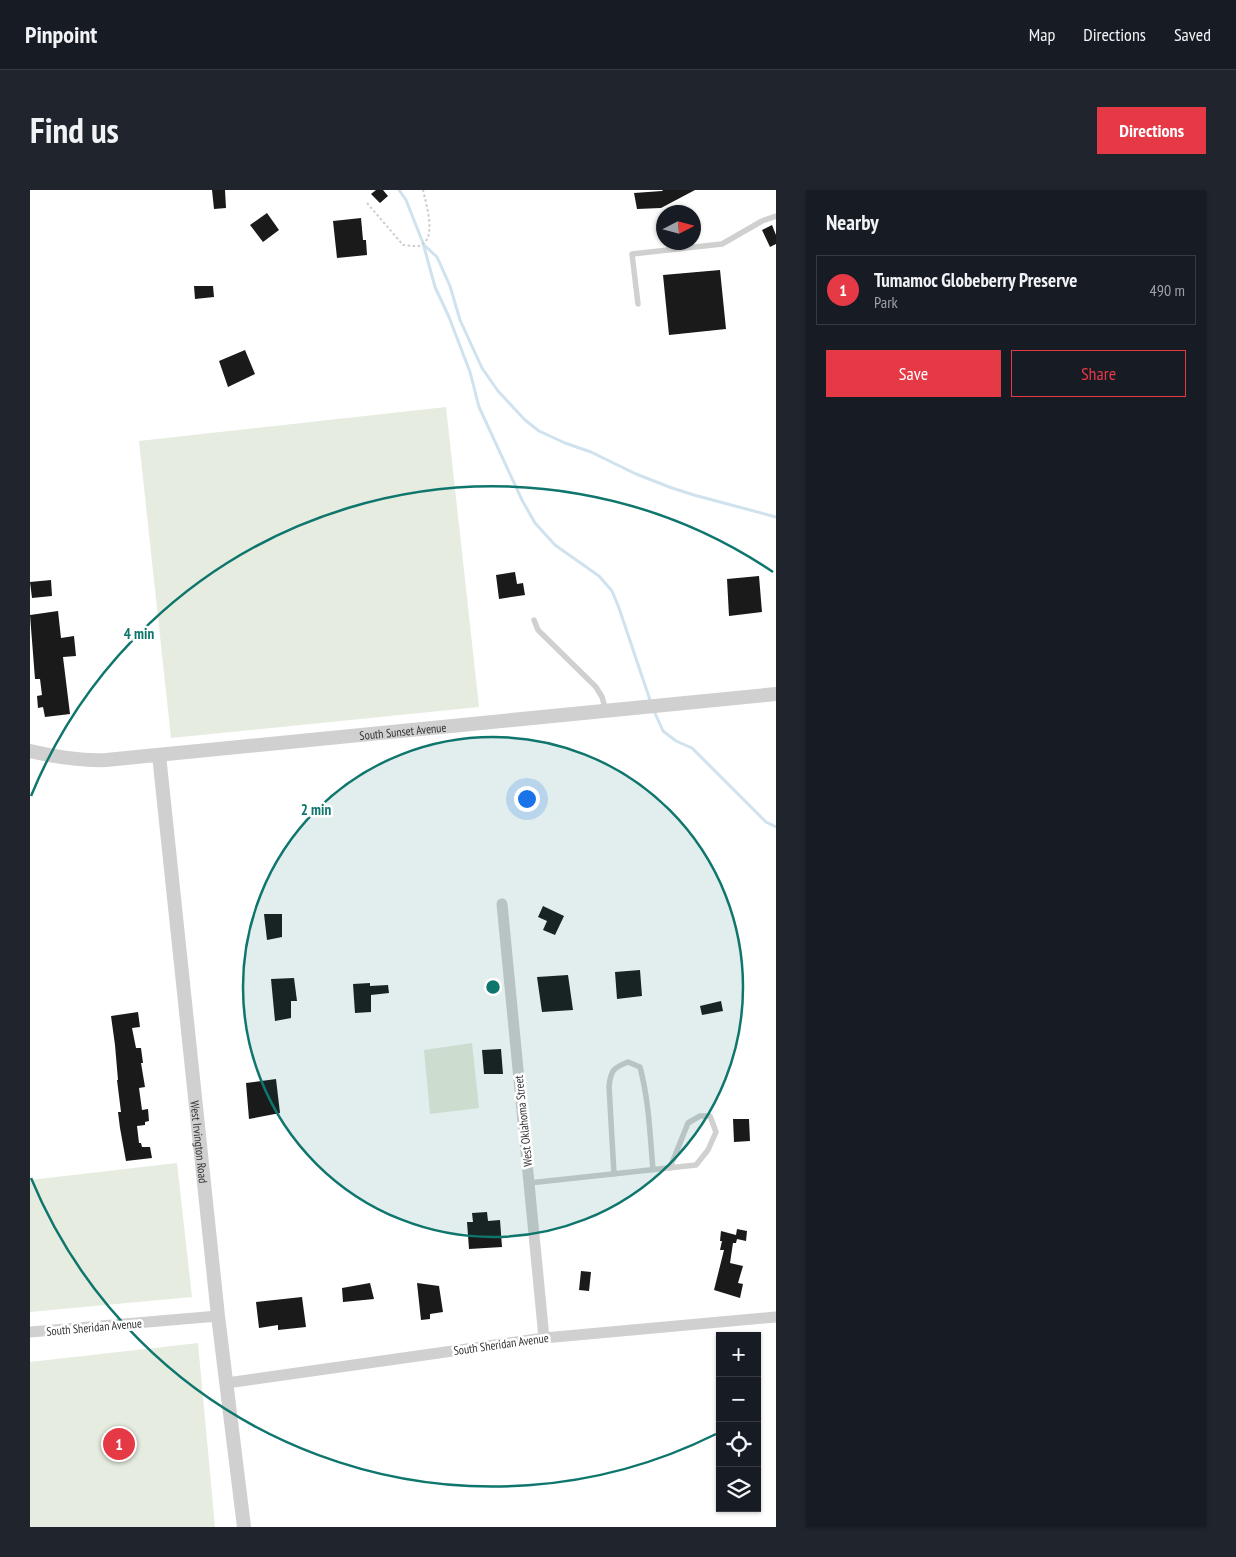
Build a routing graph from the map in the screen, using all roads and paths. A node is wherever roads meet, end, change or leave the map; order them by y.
1 (423, 190) edge
2 (367, 203) dead end
3 (776, 216) edge
4 (638, 304) dead end
5 (534, 620) dead end
6 (776, 694) edge
7 (606, 710) junction
8 (30, 751) edge
9 (160, 755) junction
10 (502, 904) dead end
11 (670, 1168) junction
12 (653, 1170) junction
13 (614, 1174) junction
14 (529, 1183) junction
15 (218, 1316) junction
16 (776, 1317) edge
17 (30, 1332) edge
18 (544, 1338) junction
19 (226, 1383) junction
20 (244, 1527) edge

1 - 2 path
3 - 4 lane
5 - 7 lane
6 - 7 street, South Sunset Avenue
7 - 9 street, South Sunset Avenue
8 - 9 street, South Sunset Avenue
9 - 15 street, West Irvington Road
10 - 14 street, West Oklahoma Street
11 - 11 lane
11 - 12 lane
12 - 13 lane
12 - 13 lane
13 - 14 lane
14 - 18 street, West Oklahoma Street
15 - 17 street, South Sheridan Avenue
15 - 19 street, West Irvington Road
16 - 18 street, South Sheridan Avenue
18 - 19 street, South Sheridan Avenue
19 - 20 street, West Irvington Road

